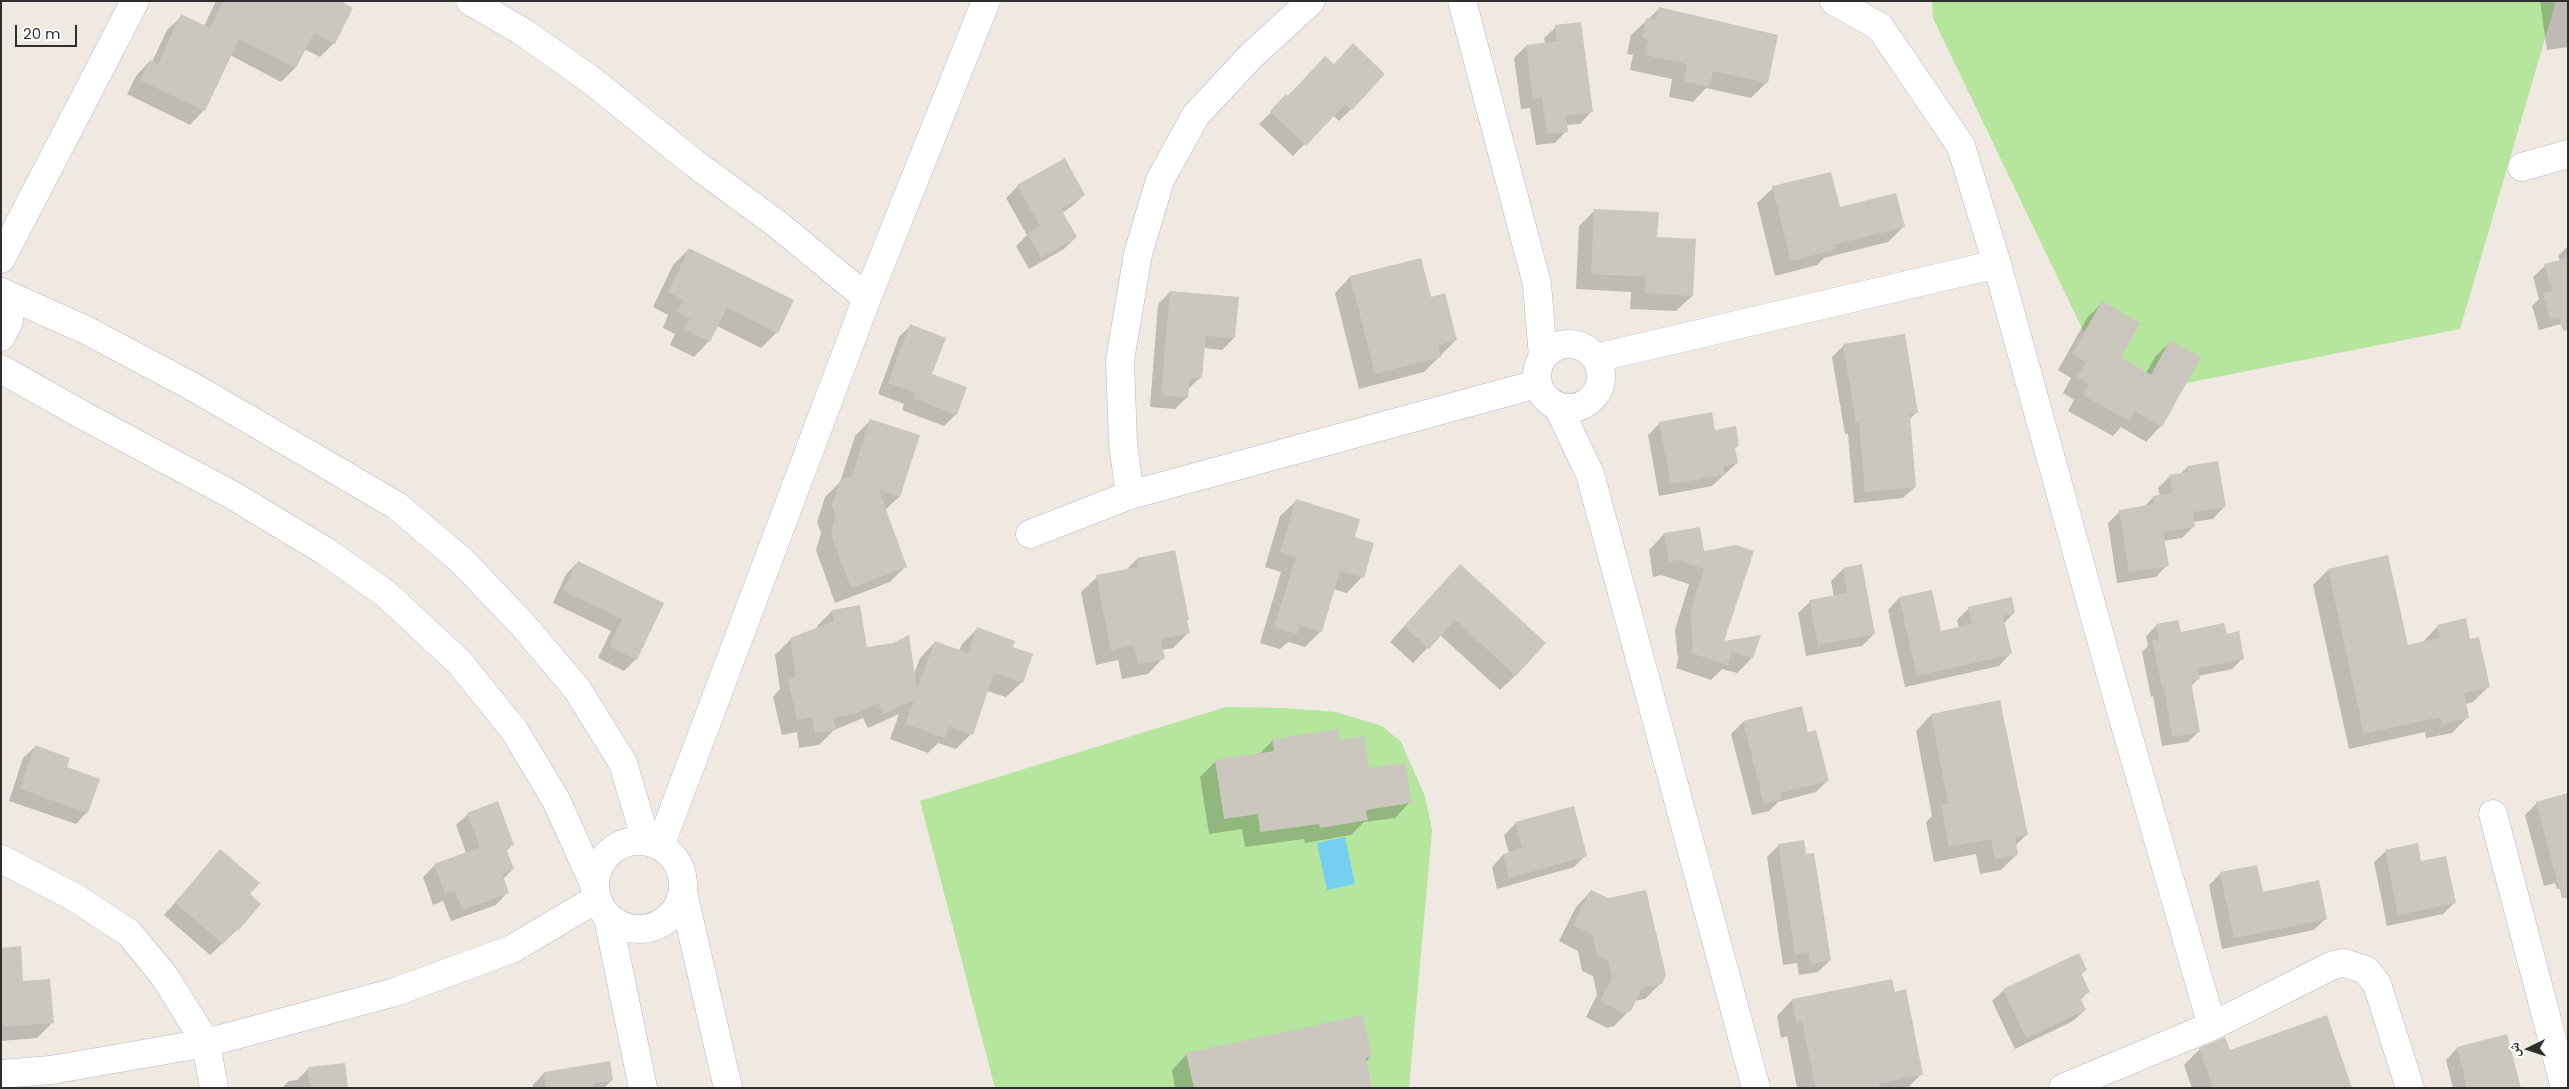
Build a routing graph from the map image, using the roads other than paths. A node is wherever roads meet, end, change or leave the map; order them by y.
1 (135, 1) edge
2 (470, 1) edge
3 (986, 1) edge
4 (1311, 1) edge
5 (1462, 1) edge
6 (1834, 1) edge
7 (1879, 14) edge
8 (2568, 154) edge
9 (2522, 167) dead end
10 (1, 259) edge
11 (1997, 264) junction
12 (1537, 284) junction
13 (1, 293) edge
14 (867, 298) junction
15 (1, 337) edge
16 (1572, 344) junction
17 (1542, 357) junction
18 (1596, 358) junction
19 (1, 369) edge
20 (1537, 384) junction
21 (1589, 401) junction
22 (1558, 407) junction
23 (1590, 474) junction
24 (1130, 495) junction
25 (1030, 534) dead end
26 (2493, 814) dead end
27 (653, 844) junction
28 (1, 859) edge
29 (683, 893) junction
30 (600, 900) junction
31 (2212, 1026) junction
32 (206, 1044) junction
33 (1, 1074) edge
34 (214, 1088) edge
35 (643, 1088) edge
36 (728, 1088) edge
37 (1756, 1088) edge
38 (2063, 1088) edge
39 (2410, 1088) edge
40 (2565, 1088) edge

1 - 10 street
2 - 14 street
3 - 14 street
4 - 24 street
5 - 12 street
6 - 7 street
7 - 11 street
8 - 9 street
11 - 18 street
11 - 31 street
12 - 16 street
12 - 17 street
13 - 15 street
13 - 27 street
14 - 27 street
16 - 17 street
16 - 18 street
17 - 20 street
18 - 21 street
19 - 30 street
20 - 22 street
20 - 24 street
21 - 22 street
21 - 23 street
22 - 23 street
23 - 37 street
24 - 25 street
26 - 40 street
27 - 29 street
27 - 30 street
28 - 32 street
29 - 30 street
29 - 36 street
30 - 32 street
30 - 35 street
31 - 38 street
31 - 39 street
32 - 33 street
32 - 34 street

